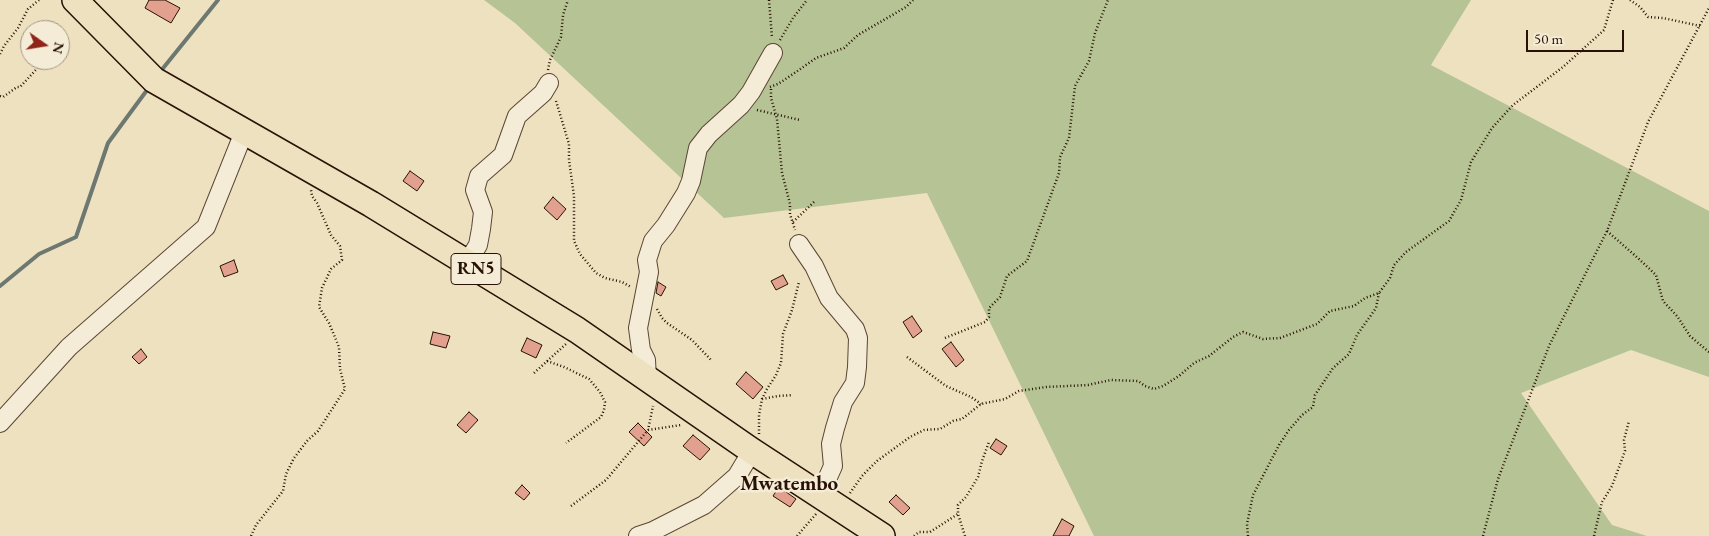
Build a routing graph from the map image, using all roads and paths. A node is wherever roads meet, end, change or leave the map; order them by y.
1 (39, 0) edge
2 (76, 0) edge
3 (568, 0) edge
4 (770, 0) edge
5 (807, 0) edge
6 (913, 0) edge
7 (1108, 0) edge
8 (1613, 0) edge
9 (1630, 0) edge
10 (1709, 8) edge
11 (1700, 26) junction
12 (773, 53) junction
13 (0, 54) edge
14 (36, 70) edge
15 (771, 80) dead end
16 (550, 83) junction
17 (771, 87) junction
18 (0, 96) edge
19 (746, 99) junction
20 (776, 114) junction
21 (800, 120) dead end
22 (244, 132) junction
23 (308, 167) junction
24 (814, 202) dead end
25 (793, 222) junction
26 (1607, 232) junction
27 (799, 244) joint
28 (467, 263) junction
29 (798, 282) dead end
30 (1378, 293) junction
31 (645, 294) junction
32 (577, 330) junction
33 (945, 338) dead end
34 (1709, 352) edge
35 (908, 357) dead end
36 (547, 361) junction
37 (712, 361) dead end
38 (534, 373) dead end
39 (651, 380) junction
40 (793, 396) dead end
41 (762, 399) junction
42 (981, 404) junction
43 (3, 414) edge
44 (1629, 420) dead end
45 (710, 422) junction
46 (648, 430) junction
47 (990, 442) dead end
48 (566, 443) dead end
49 (752, 451) junction
50 (829, 500) junction
51 (571, 506) dead end
52 (958, 514) junction
53 (251, 536) edge
54 (638, 536) edge
55 (796, 536) edge
56 (882, 536) edge
57 (914, 536) edge
58 (965, 536) edge
59 (1248, 536) edge
60 (1483, 536) edge
61 (1594, 536) edge

1 - 13 path
2 - 22 highway, RN5
3 - 16 path
4 - 12 path
5 - 12 path
6 - 17 path
7 - 33 path
8 - 30 path
9 - 11 path
10 - 11 path
11 - 26 path
12 - 19 street
14 - 18 path
15 - 17 path
16 - 28 street
16 - 31 path
17 - 19 path
17 - 20 path
19 - 20 path
19 - 31 street
20 - 21 path
20 - 25 path
22 - 23 highway, RN5
22 - 43 street
23 - 28 highway, RN5
23 - 53 path
24 - 25 path
25 - 27 path
26 - 34 path
26 - 60 path
27 - 50 street
28 - 32 highway, RN5
29 - 41 path
30 - 42 path
30 - 59 path
31 - 37 path
31 - 39 street
32 - 36 path
32 - 39 highway, RN5
35 - 42 path
36 - 38 path
36 - 48 path
39 - 45 highway, RN5
39 - 46 path
40 - 41 path
41 - 49 path
42 - 50 path
44 - 61 path
45 - 46 path
45 - 49 highway, RN5
46 - 51 path
47 - 52 path
49 - 50 highway, RN5
49 - 54 street
50 - 55 path
50 - 56 highway, RN5
52 - 57 path
52 - 58 path

